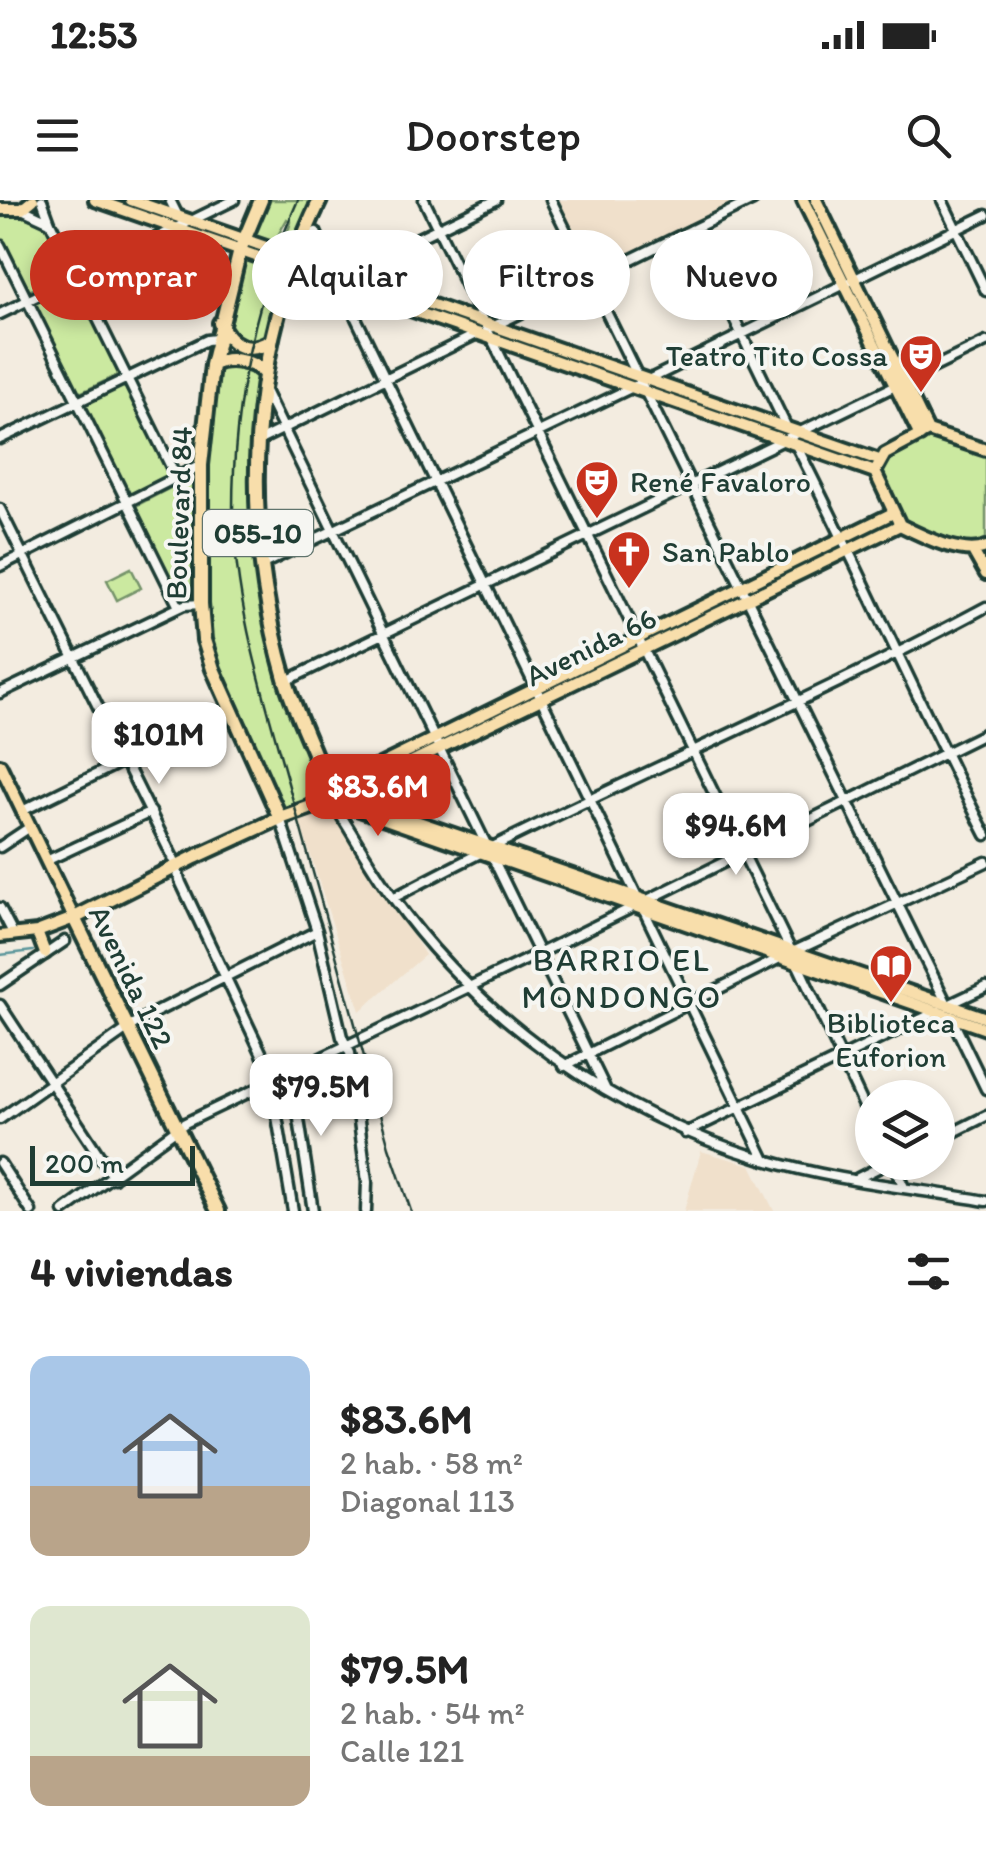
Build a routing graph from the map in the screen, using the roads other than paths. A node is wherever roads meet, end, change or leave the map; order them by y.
1 (33, 200) edge
2 (42, 200) edge
3 (95, 200) edge
4 (130, 200) edge
5 (170, 200) edge
6 (234, 200) edge
7 (261, 200) edge
8 (424, 200) edge
9 (496, 200) edge
10 (550, 200) edge
11 (753, 200) edge
12 (804, 200) edge
13 (816, 200) edge
14 (942, 200) edge
15 (316, 204) edge
16 (0, 209) edge
17 (22, 210) junction
18 (986, 215) edge
19 (50, 222) junction
20 (183, 224) junction
21 (438, 228) junction
22 (54, 230) edge
23 (171, 230) edge
24 (186, 230) edge
25 (306, 230) edge
26 (434, 230) edge
27 (565, 230) edge
28 (690, 230) edge
29 (956, 230) junction
30 (242, 245) junction
31 (0, 246) edge
32 (252, 248) edge
33 (850, 282) junction
34 (986, 291) edge
35 (30, 299) edge
36 (27, 300) junction
37 (0, 314) edge
38 (443, 315) edge
39 (99, 320) edge
40 (276, 320) edge
41 (357, 320) edge
42 (507, 320) edge
43 (610, 320) edge
44 (737, 320) edge
45 (220, 323) junction
46 (487, 330) junction
47 (744, 334) junction
48 (216, 339) junction
49 (270, 341) junction
50 (986, 342) edge
51 (212, 365) junction
52 (128, 376) junction
53 (386, 379) junction
54 (264, 380) junction
55 (641, 384) junction
56 (898, 384) junction
57 (77, 401) junction
58 (284, 429) junction
59 (537, 433) junction
60 (924, 433) junction
61 (792, 436) junction
62 (0, 439) edge
63 (256, 442) junction
64 (986, 450) edge
65 (879, 460) junction
66 (201, 465) junction
67 (875, 472) junction
68 (177, 479) junction
69 (436, 482) junction
70 (691, 485) junction
71 (128, 504) junction
72 (0, 509) edge
73 (894, 513) junction
74 (900, 526) junction
75 (333, 531) junction
76 (587, 535) junction
77 (843, 538) junction
78 (850, 550) junction
79 (982, 550) edge
80 (22, 556) junction
81 (0, 566) edge
82 (260, 566) junction
83 (986, 574) edge
84 (486, 584) junction
85 (741, 588) junction
86 (747, 600) junction
87 (200, 604) junction
88 (180, 607) junction
89 (986, 607) edge
90 (384, 634) junction
91 (640, 644) junction
92 (897, 654) junction
93 (75, 658) junction
94 (286, 681) junction
95 (0, 692) edge
96 (539, 694) junction
97 (796, 701) junction
98 (232, 708) junction
99 (986, 733) edge
100 (437, 744) junction
101 (691, 750) junction
102 (944, 753) junction
103 (125, 760) junction
104 (0, 765) edge
105 (335, 795) junction
106 (589, 798) junction
107 (846, 802) junction
108 (22, 811) junction
109 (151, 812) junction
110 (280, 818) junction
111 (30, 827) junction
112 (986, 835) edge
113 (0, 847) edge
114 (485, 848) junction
115 (742, 854) junction
116 (494, 859) junction
117 (46, 861) junction
118 (986, 862) edge
119 (176, 866) junction
120 (393, 898) junction
121 (640, 904) junction
122 (896, 906) junction
123 (0, 908) edge
124 (74, 918) junction
125 (317, 931) junction
126 (38, 932) junction
127 (14, 935) junction
128 (0, 936) edge
129 (65, 941) dead end
130 (45, 954) junction
131 (540, 954) junction
132 (790, 958) junction
133 (227, 977) junction
134 (0, 985) edge
135 (468, 986) junction
136 (986, 987) edge
137 (0, 1004) edge
138 (690, 1005) junction
139 (936, 1012) junction
140 (950, 1012) junction
141 (986, 1018) edge
142 (986, 1029) edge
143 (130, 1030) junction
144 (346, 1044) junction
145 (588, 1054) junction
146 (841, 1058) junction
147 (564, 1066) junction
148 (292, 1072) junction
149 (272, 1081) junction
150 (52, 1082) junction
151 (855, 1087) edge
152 (986, 1090) edge
153 (606, 1091) junction
154 (739, 1106) junction
155 (986, 1116) edge
156 (0, 1119) edge
157 (177, 1130) junction
158 (955, 1132) edge
159 (685, 1133) junction
160 (766, 1160) junction
161 (0, 1163) edge
162 (114, 1178) junction
163 (855, 1180) joint
164 (900, 1180) edge
165 (903, 1186) junction
166 (84, 1198) junction
167 (986, 1201) edge
168 (32, 1211) edge
169 (64, 1211) edge
170 (90, 1211) edge
171 (218, 1211) edge
172 (293, 1211) edge
173 (313, 1211) edge
174 (366, 1211) edge

1 - 17 main road
2 - 19 street
3 - 20 main road
4 - 20 main road
5 - 20 street
6 - 20 street
7 - 30 highway, Boulevard 84 / 055-10
8 - 21 street
9 - 21 street
10 - 27 street
11 - 28 street
12 - 33 main road
13 - 33 main road
14 - 29 street
15 - 25 highway, 055-10
16 - 17 main road
17 - 19 street
18 - 29 street
19 - 22 street
20 - 23 street
20 - 24 street
20 - 30 main road
21 - 26 street
21 - 46 street
29 - 33 street
29 - 34 street
30 - 32 main road
30 - 45 highway, Boulevard 84 / 055-10
31 - 36 street
33 - 47 street
33 - 56 main road
35 - 36 street
36 - 37 street
36 - 57 street
38 - 46 main road
39 - 52 street
40 - 49 highway, 055-10
41 - 53 street
42 - 46 street
43 - 55 street
44 - 47 street
45 - 48 highway, Boulevard 84 / 055-10
45 - 49 highway
46 - 53 street
46 - 55 main road
46 - 59 street
47 - 55 street
47 - 61 street
48 - 51 highway, Boulevard 84 / 055-10
48 - 52 street
49 - 54 highway, 055-10
50 - 56 street
51 - 54 highway
51 - 66 highway, Boulevard 84 / 055-10
52 - 57 street
52 - 68 street
53 - 58 street
53 - 69 street
54 - 58 street
54 - 63 highway, 055-10
55 - 59 street
55 - 61 main road
55 - 70 street
56 - 60 main road
56 - 61 street
57 - 62 street
57 - 71 street
58 - 63 street
58 - 75 street
59 - 69 street
59 - 76 street
60 - 64 main road
60 - 65 main road
61 - 65 main road
61 - 67 main road
61 - 70 street
61 - 77 street
63 - 82 highway, 055-10
65 - 67 main road
66 - 68 street
66 - 87 highway, Boulevard 84 / 055-10
67 - 73 main road
68 - 71 street
69 - 75 street
69 - 84 street
70 - 76 street
70 - 85 street
71 - 80 street
71 - 88 street
72 - 80 street
73 - 74 main road
73 - 77 main road, Avenida 66
74 - 78 main road, Avenida 66
74 - 79 main road
75 - 82 street
75 - 90 street
76 - 84 street
76 - 91 street
77 - 78 street
77 - 85 main road, Avenida 66
78 - 86 main road, Avenida 66
78 - 92 street
79 - 83 main road
80 - 81 street
80 - 93 street
82 - 94 highway, 055-10
84 - 90 street
84 - 96 street
85 - 86 street
85 - 91 main road, Avenida 66
86 - 91 main road, Avenida 66
86 - 97 street
87 - 88 street
87 - 98 highway, Boulevard 84 / 055-10
88 - 93 street
89 - 92 street
90 - 94 street
90 - 100 street
91 - 96 main road, Avenida 66
91 - 101 street
92 - 97 street
92 - 102 street
93 - 95 street
93 - 103 street
94 - 105 highway, 055-10
96 - 100 main road, Avenida 66
96 - 106 street
97 - 101 street
97 - 107 street
98 - 103 street
98 - 110 highway, Boulevard 84 / 055-10
99 - 102 street
100 - 105 main road, Avenida 66
100 - 114 street
101 - 106 street
101 - 115 street
102 - 107 street
102 - 112 street
103 - 108 street
103 - 109 street
104 - 108 main road, Avenida 122
105 - 110 highway, Avenida 66
105 - 114 main road
105 - 120 street
106 - 114 street
106 - 121 street
107 - 115 street
107 - 122 street
108 - 111 main road, Avenida 122
109 - 117 street
109 - 119 street
110 - 119 highway, Avenida 66
110 - 125 street
111 - 113 street
111 - 117 main road, Avenida 122
114 - 116 main road
114 - 120 street
114 - 121 main road
115 - 121 street
115 - 132 street
116 - 121 main road
116 - 131 street
117 - 124 main road, Avenida 122
118 - 122 street
119 - 124 highway, Avenida 66
119 - 133 street
120 - 135 street
121 - 131 street
121 - 132 main road
121 - 138 street
122 - 132 street
122 - 140 street
123 - 127 street
124 - 126 main road
124 - 143 highway, Avenida 122
125 - 133 street
125 - 144 street
126 - 127 main road
126 - 130 main road
127 - 128 main road
129 - 130 street
130 - 134 street
131 - 135 street
131 - 145 street
132 - 138 street
132 - 139 main road
132 - 140 main road
132 - 146 street
133 - 143 street
133 - 149 street
135 - 144 street
135 - 147 street
136 - 140 street
137 - 150 street
138 - 145 street
138 - 154 street
139 - 140 main road
139 - 146 street
140 - 141 main road
140 - 142 main road
140 - 152 street
143 - 150 street
143 - 157 highway, Avenida 122
144 - 148 street
144 - 174 street
145 - 147 street
145 - 153 street
146 - 151 street
146 - 154 street
147 - 153 street
148 - 149 street
148 - 173 street
149 - 157 street
149 - 172 street
150 - 156 street
150 - 162 street
153 - 159 street
154 - 159 street
154 - 160 street
155 - 158 street
157 - 162 street
157 - 171 highway, Avenida 122
159 - 160 street
160 - 163 street
161 - 168 street
162 - 166 street
163 - 165 street
164 - 165 street
165 - 167 street
166 - 169 street
166 - 170 street

